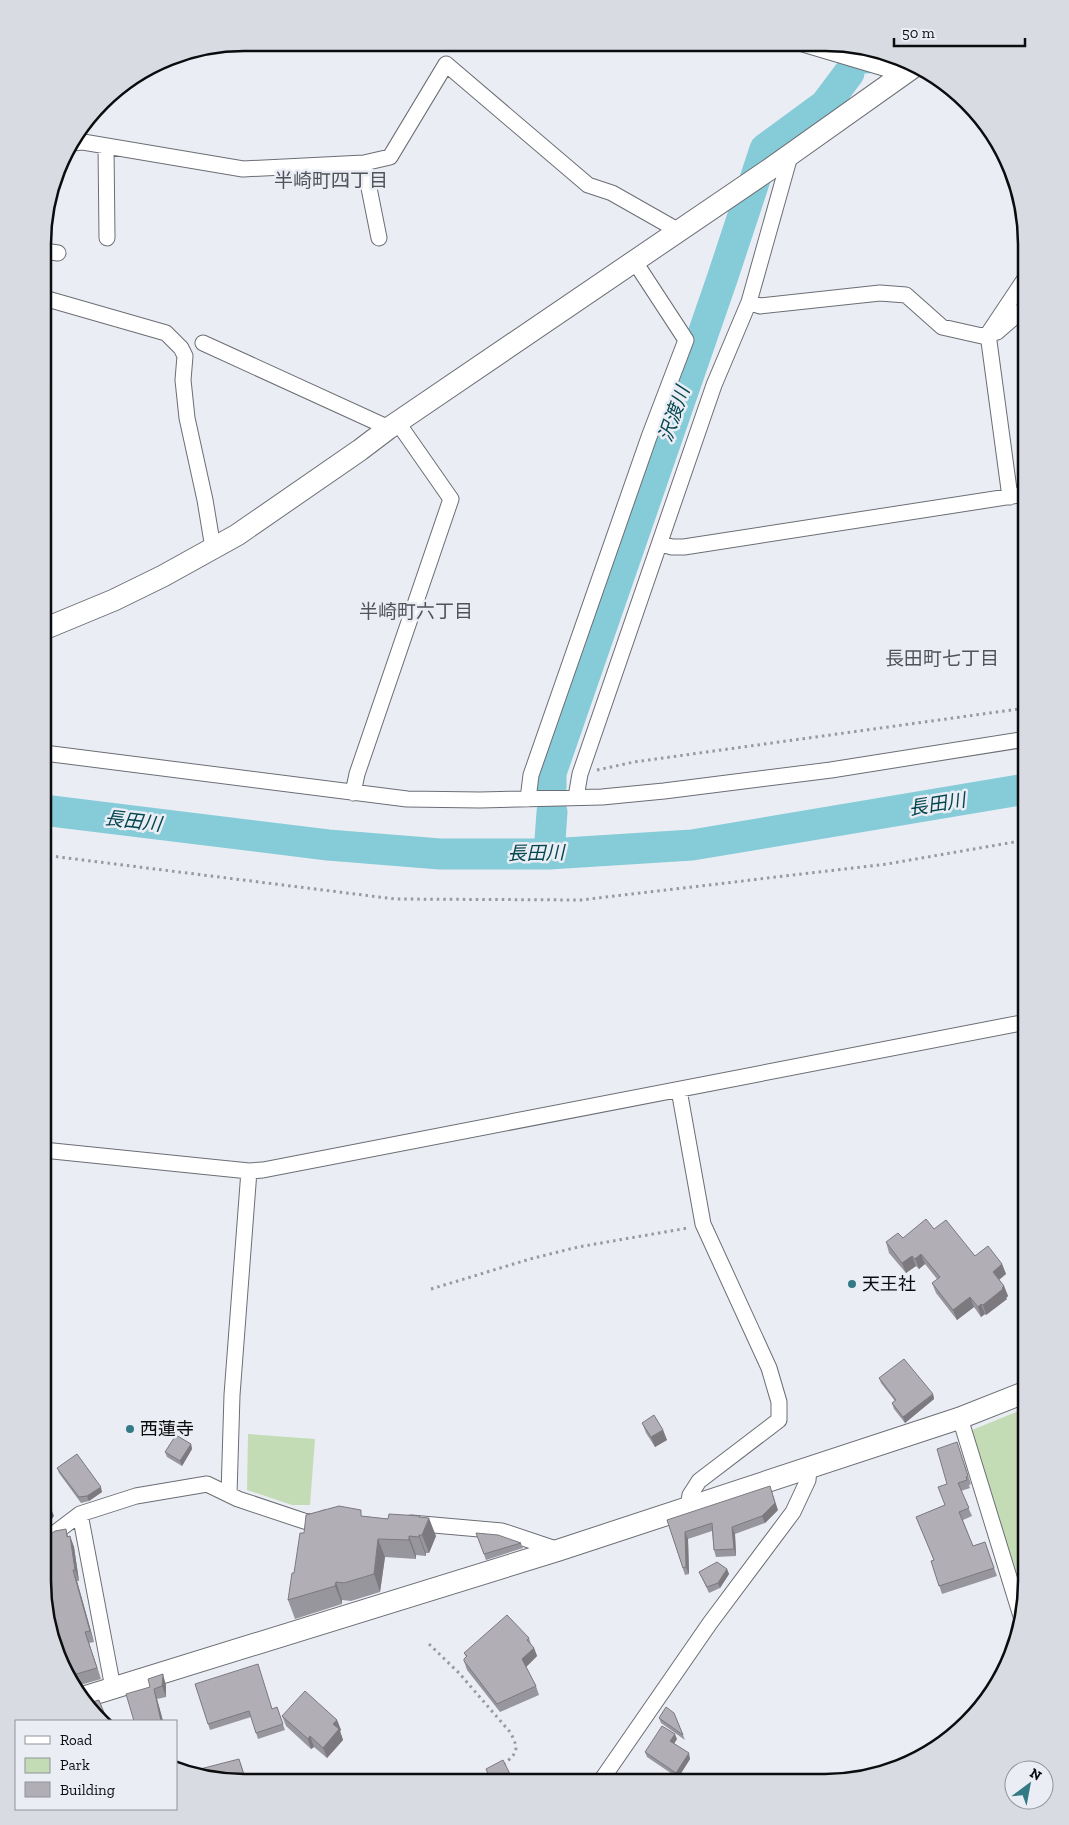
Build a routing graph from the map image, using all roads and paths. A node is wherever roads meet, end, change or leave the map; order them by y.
1 (835, 52) edge
2 (904, 69) edge
3 (909, 71) edge
4 (81, 142) edge
5 (106, 146) junction
6 (790, 156) junction
7 (364, 163) junction
8 (679, 231) junction
9 (107, 238) dead end
10 (379, 238) dead end
11 (635, 262) junction
12 (1018, 289) edge
13 (51, 300) edge
14 (749, 302) junction
15 (1018, 314) edge
16 (988, 334) junction
17 (203, 343) dead end
18 (393, 426) junction
19 (1018, 496) edge
20 (1010, 497) junction
21 (661, 544) junction
22 (213, 548) junction
23 (51, 626) edge
24 (1018, 709) edge
25 (1018, 740) edge
26 (51, 755) edge
27 (580, 774) junction
28 (352, 793) junction
29 (576, 797) junction
30 (528, 798) junction
31 (1018, 841) edge
32 (51, 856) edge
33 (1018, 1024) edge
34 (679, 1090) junction
35 (51, 1151) edge
36 (249, 1172) junction
37 (703, 1224) junction
38 (431, 1289) dead end
39 (1018, 1395) edge
40 (960, 1418) junction
41 (809, 1468) junction
42 (229, 1494) junction
43 (690, 1506) junction
44 (339, 1513) edge
45 (80, 1514) junction
46 (394, 1522) edge
47 (51, 1535) edge
48 (559, 1550) junction
49 (1016, 1601) edge
50 (429, 1644) dead end
51 (112, 1688) junction
52 (89, 1695) edge
53 (501, 1767) edge
54 (606, 1774) edge

1 - 2 street
3 - 6 street
4 - 5 street
5 - 7 street
5 - 9 street
6 - 8 street
6 - 14 street
7 - 8 street
7 - 10 street
8 - 11 street
11 - 18 street
11 - 30 street
12 - 16 street
13 - 22 street
14 - 16 street
14 - 21 street
15 - 16 street
16 - 20 street
17 - 18 street
18 - 22 street
18 - 28 street
19 - 20 street
20 - 21 street
21 - 27 street
22 - 23 street
24 - 27 path
25 - 29 street
26 - 28 street
27 - 29 street
28 - 30 street
29 - 30 street
31 - 32 path
33 - 34 street
34 - 36 street
34 - 37 street
35 - 36 street
36 - 42 street
37 - 38 path
37 - 43 street
39 - 40 street
40 - 41 street
40 - 49 street
41 - 43 street
41 - 54 street
42 - 44 street
42 - 45 street
43 - 48 street
45 - 47 street
45 - 51 street
46 - 48 street
48 - 51 street
50 - 53 path
51 - 52 street

